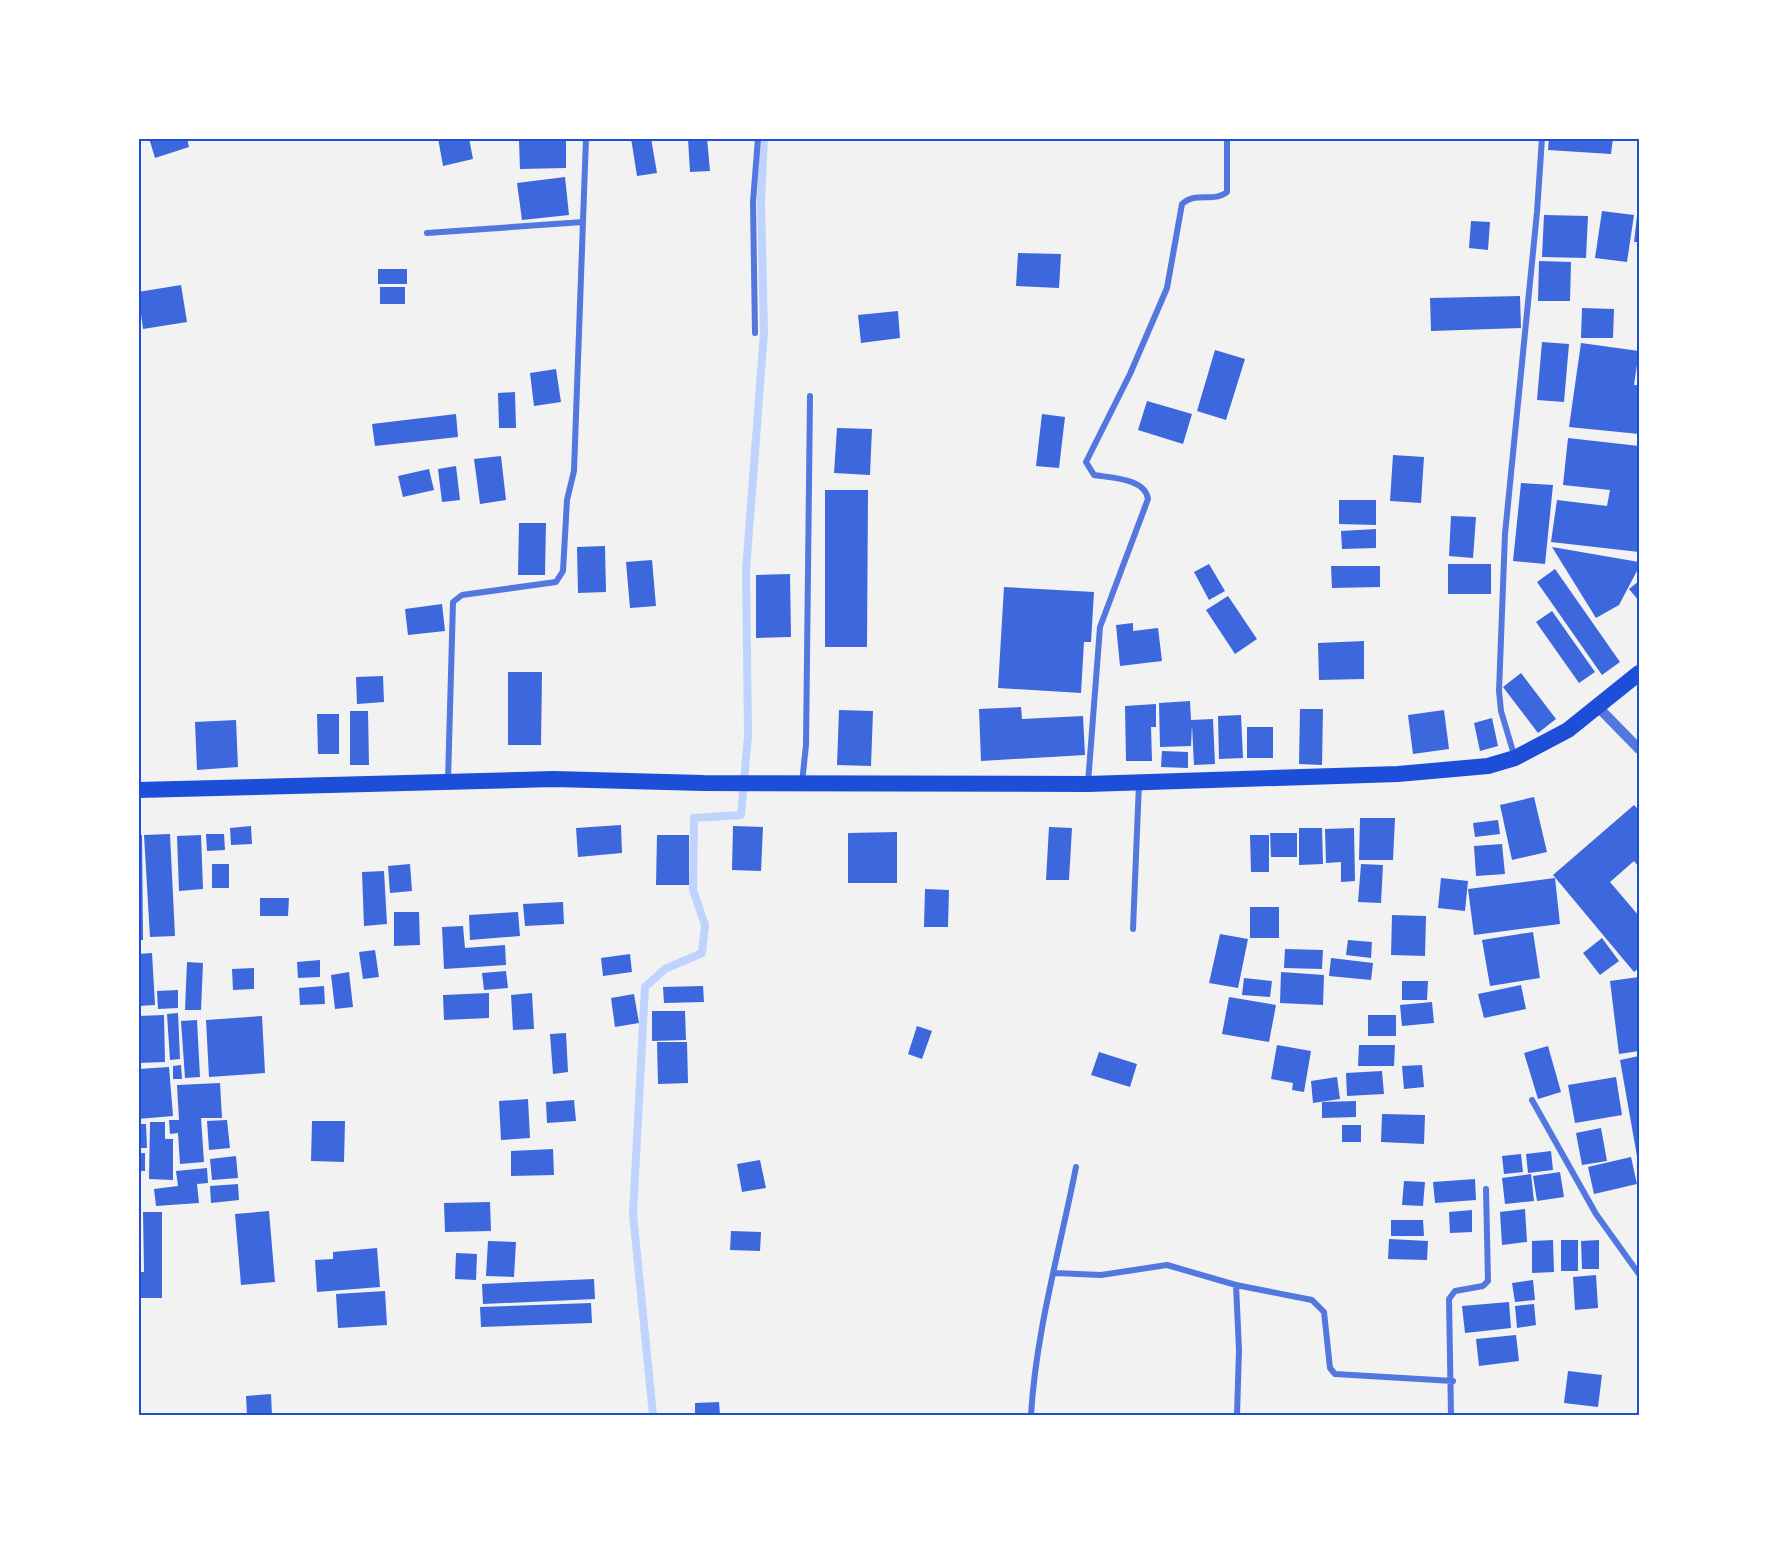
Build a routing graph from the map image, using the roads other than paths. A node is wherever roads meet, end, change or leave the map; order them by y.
1 (586, 138) edge
2 (758, 138) edge
3 (1227, 138) edge
4 (1542, 138) edge
5 (583, 222) junction
6 (427, 233) dead end
7 (755, 333) dead end
8 (810, 396) dead end
9 (1639, 673) edge
10 (1598, 707) junction
11 (1639, 749) edge
12 (1515, 758) junction
13 (1139, 782) junction
14 (802, 783) junction
15 (448, 784) junction
16 (1088, 784) junction
17 (138, 790) edge
18 (1133, 929) dead end
19 (1532, 1100) dead end
20 (1076, 1167) dead end
21 (1486, 1189) dead end
22 (1055, 1273) junction
23 (1639, 1274) edge
24 (1236, 1285) junction
25 (1453, 1381) junction
26 (1031, 1415) edge
27 (1236, 1415) edge
28 (1451, 1415) edge

1 - 5 street
2 - 7 street
3 - 16 street
4 - 12 street
5 - 6 street
5 - 15 street
8 - 14 street
9 - 10 highway
10 - 11 street
10 - 12 highway
12 - 13 highway
13 - 16 highway
13 - 18 street
14 - 15 highway
14 - 16 highway
15 - 17 highway
19 - 23 street
20 - 22 street
21 - 25 street
22 - 24 street
22 - 26 street
24 - 25 street
24 - 27 street
25 - 28 street

